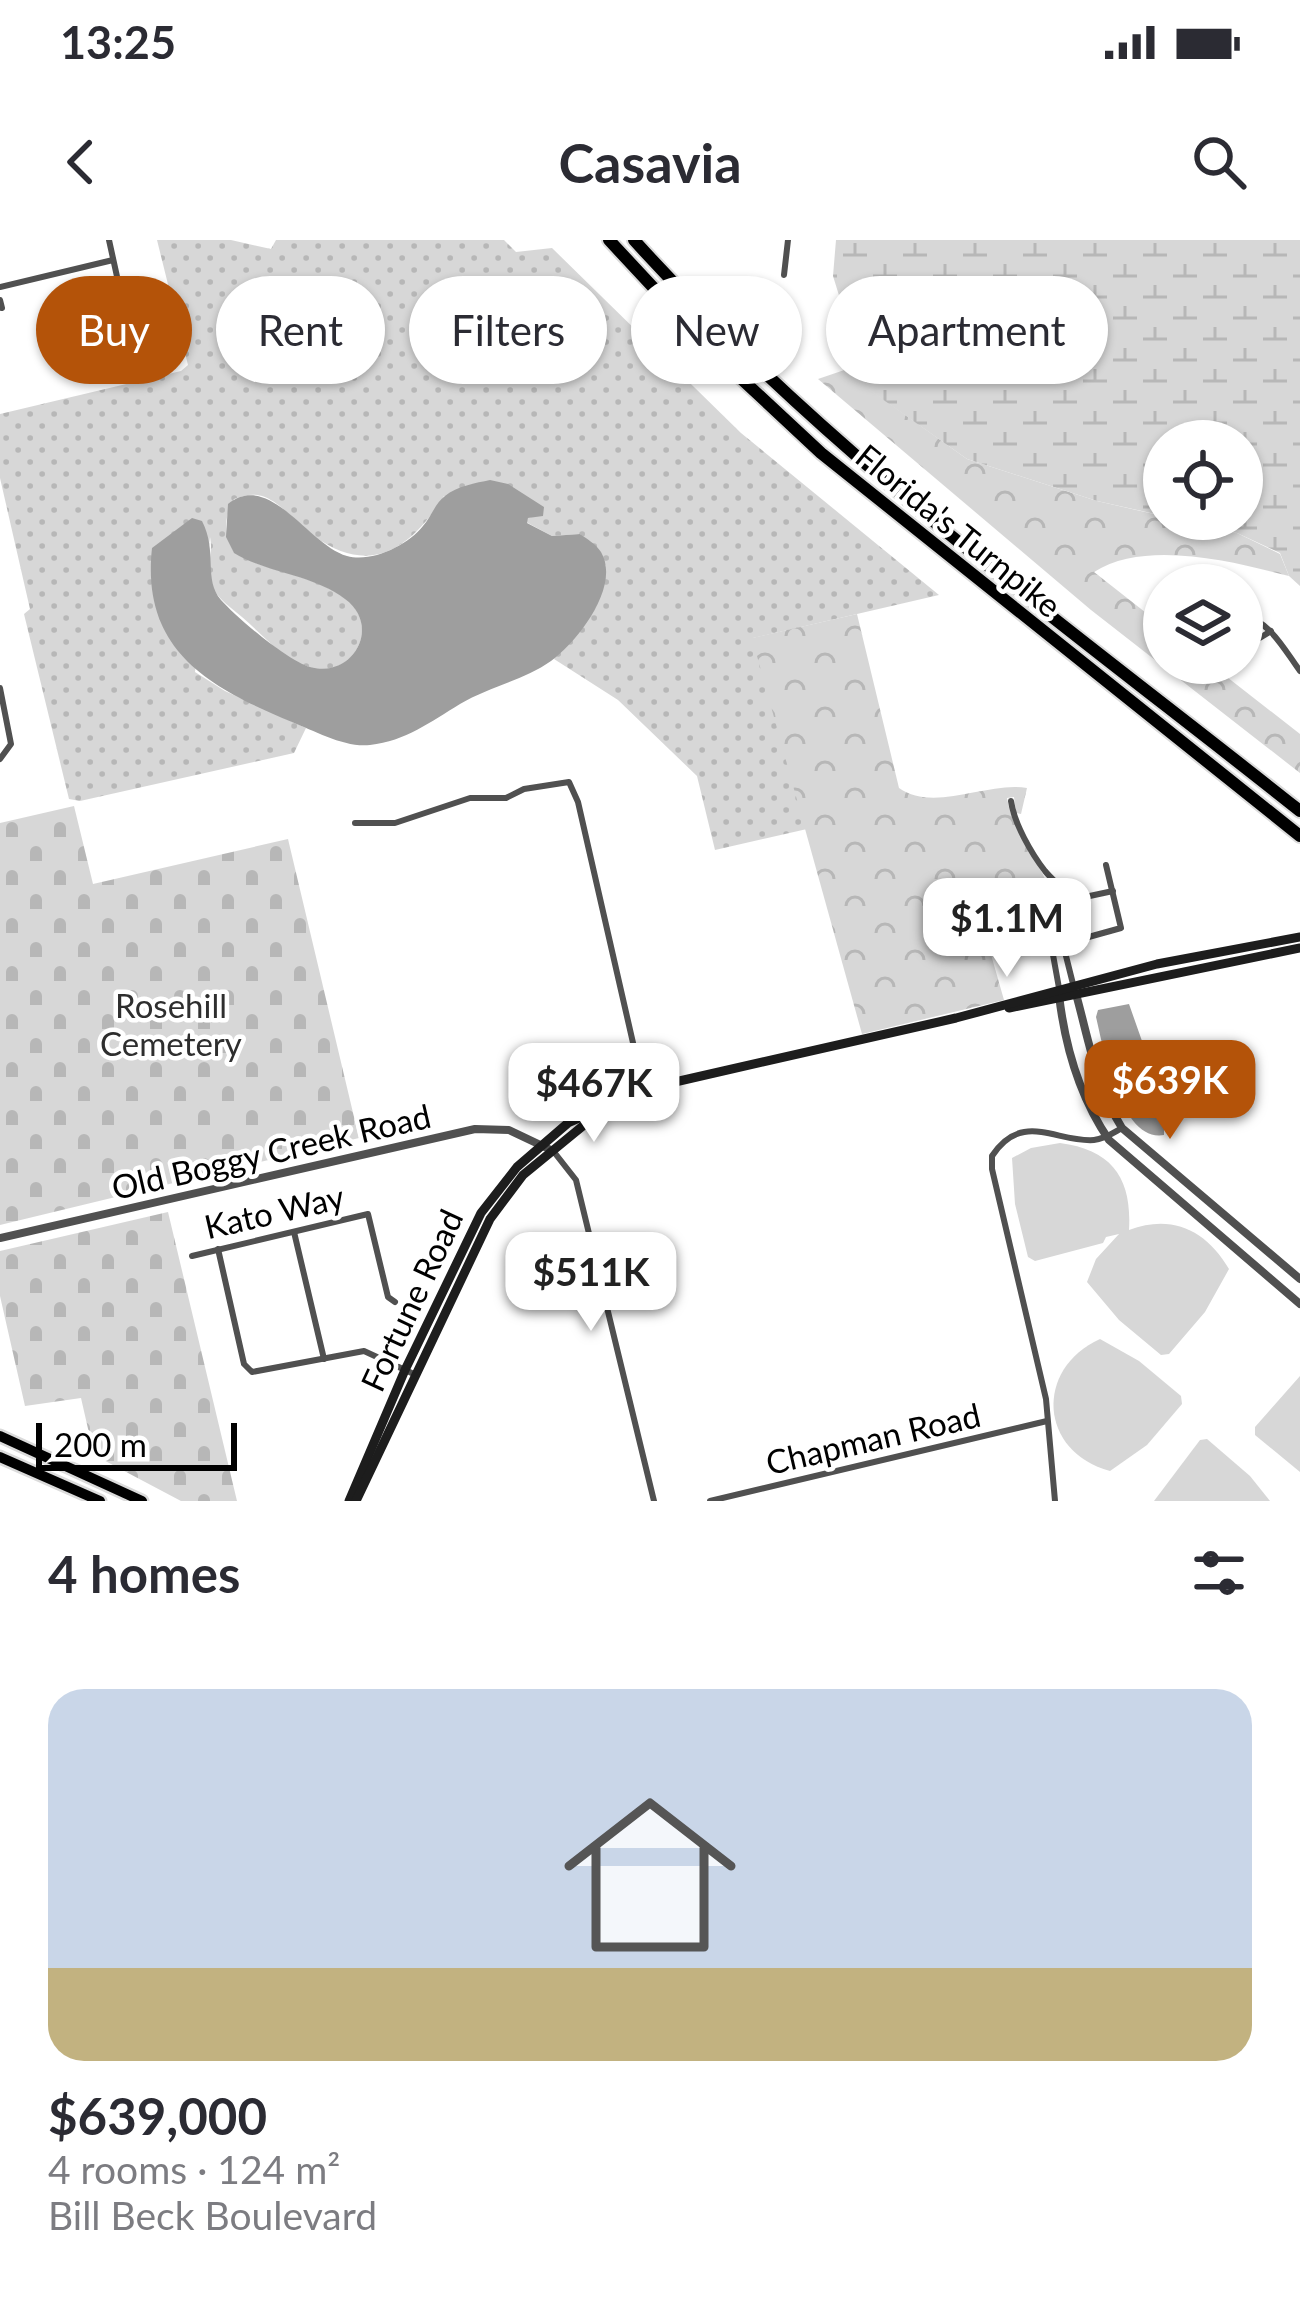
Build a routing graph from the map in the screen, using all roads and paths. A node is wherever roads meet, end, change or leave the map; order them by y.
1 (109, 240) edge
2 (609, 240) edge
3 (634, 240) edge
4 (788, 240) edge
5 (113, 260) junction
6 (784, 274) dead end
7 (117, 276) edge
8 (0, 286) edge
9 (1263, 624) edge
10 (1271, 631) junction
11 (1263, 636) edge
12 (1300, 670) edge
13 (0, 688) edge
14 (0, 759) edge
15 (1011, 800) dead end
16 (1300, 811) edge
17 (355, 823) dead end
18 (1300, 836) edge
19 (1106, 865) dead end
20 (1112, 891) junction
21 (1070, 900) junction
22 (1044, 905) junction
23 (1300, 937) edge
24 (1300, 948) edge
25 (1159, 971) junction
26 (1075, 990) junction
27 (1059, 994) junction
28 (644, 1091) junction
29 (1122, 1128) junction
30 (1107, 1137) junction
31 (546, 1147) junction
32 (295, 1232) junction
33 (0, 1238) edge
34 (218, 1250) junction
35 (192, 1256) dead end
36 (1300, 1279) edge
37 (395, 1302) dead end
38 (1300, 1304) edge
39 (325, 1359) junction
40 (411, 1372) junction
41 (1047, 1421) junction
42 (0, 1436) edge
43 (0, 1456) edge
44 (100, 1501) edge
45 (142, 1501) edge
46 (352, 1501) edge
47 (654, 1501) edge
48 (710, 1501) edge
49 (1055, 1501) edge

1 - 5 street
2 - 18 highway, Florida's Turnpike
3 - 16 highway, Florida's Turnpike
4 - 6 street
5 - 7 street
5 - 8 street
9 - 10 street
10 - 11 street
10 - 12 street
13 - 14 street
15 - 21 street
17 - 28 street
19 - 20 street
20 - 21 street
20 - 21 street
21 - 22 street
22 - 26 street
22 - 27 street
23 - 25 main road, Fortune Road
24 - 25 main road, Fortune Road
25 - 26 main road, Fortune Road
26 - 27 main road, Fortune Road
26 - 29 street
27 - 28 main road, Fortune Road
27 - 30 street
28 - 31 main road, Fortune Road
29 - 30 street
29 - 36 street
30 - 38 street
30 - 41 street
31 - 33 street, Old Boggy Creek Road
31 - 40 main road, Fortune Road
31 - 47 street
32 - 34 street, Kato Way
32 - 37 street, Kato Way
32 - 39 street
34 - 35 street, Kato Way
34 - 39 street
39 - 40 street
40 - 46 main road, Fortune Road
41 - 48 street, Chapman Road
41 - 49 street
42 - 45 highway
43 - 44 highway

